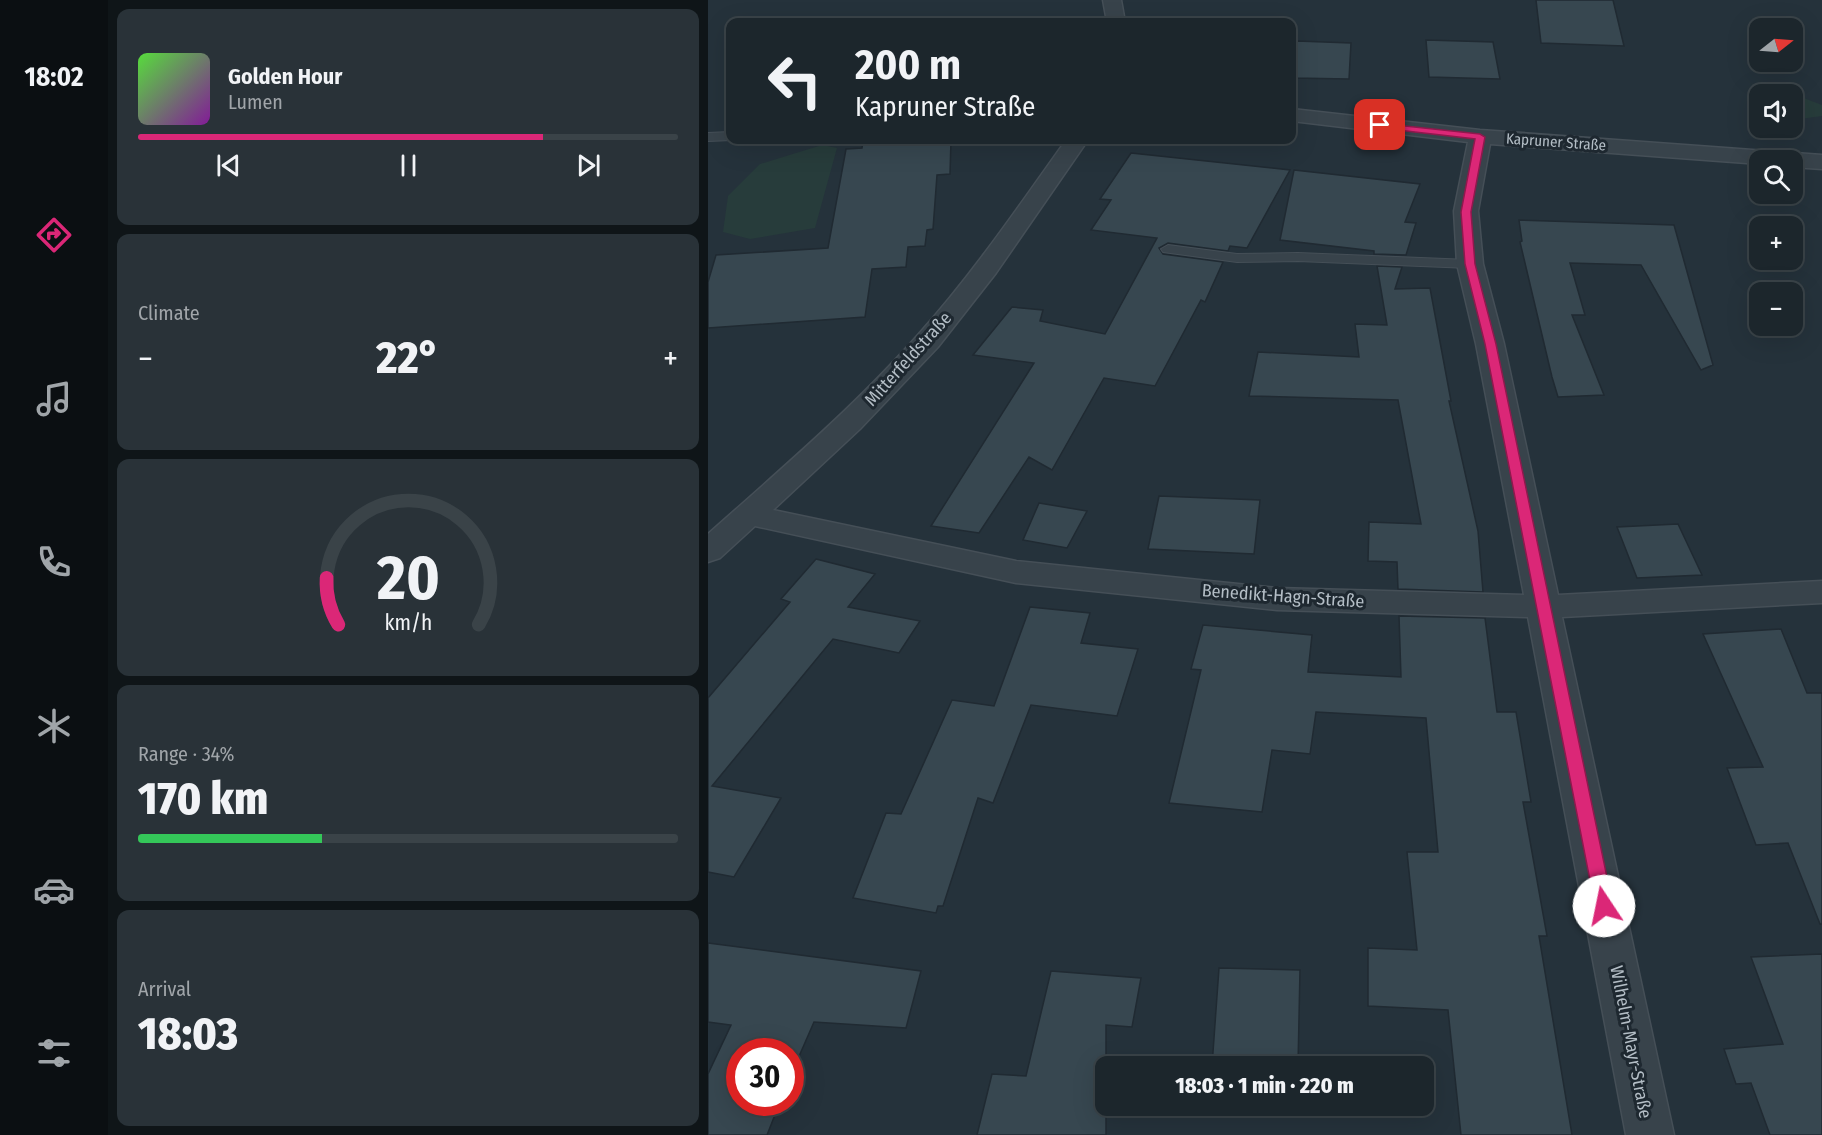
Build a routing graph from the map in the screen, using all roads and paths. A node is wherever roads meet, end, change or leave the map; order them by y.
1 (1112, 0) edge
2 (1115, 18) edge
3 (1296, 115) edge
4 (726, 136) edge
5 (708, 137) edge
6 (1480, 137) junction
7 (1074, 144) edge
8 (1822, 162) edge
9 (1168, 249) dead end
10 (1470, 264) junction
11 (723, 534) edge
12 (1822, 592) edge
13 (1544, 606) junction
14 (1650, 1135) edge

1 - 2 street
3 - 6 street, Kapruner Straße
4 - 5 lane
6 - 8 street, Kapruner Straße
6 - 10 street, Wilhelm-Mayr-Straße
7 - 11 street, Mitterfeldstraße
9 - 10 lane
10 - 13 street, Wilhelm-Mayr-Straße
11 - 13 street, Benedikt-Hagn-Straße
12 - 13 street, Benedikt-Hagn-Straße
13 - 14 street, Wilhelm-Mayr-Straße

